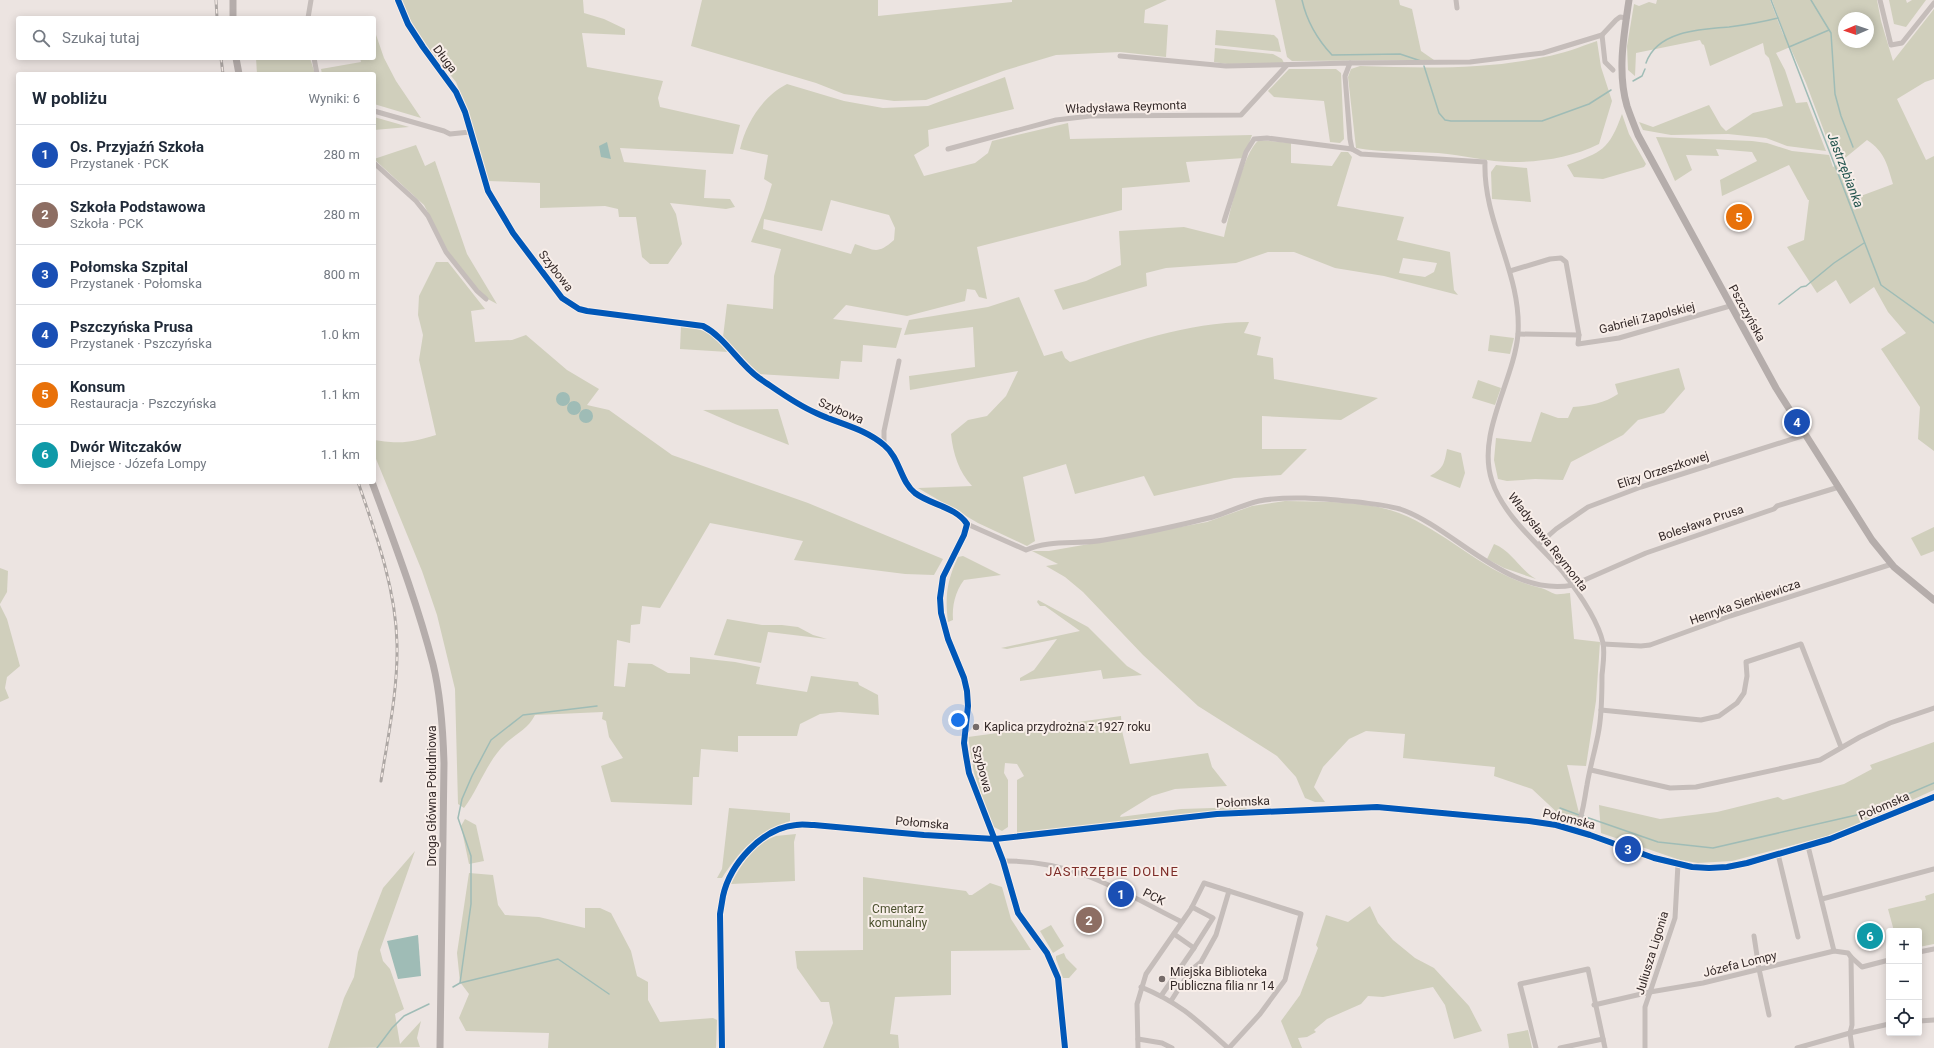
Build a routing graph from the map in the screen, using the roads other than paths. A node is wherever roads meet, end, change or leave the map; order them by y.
1 (233, 0) edge
2 (311, 0) edge
3 (398, 0) edge
4 (1456, 0) edge
5 (1629, 0) edge
6 (1880, 0) edge
7 (1934, 3) edge
8 (1457, 8) dead end
9 (233, 16) edge
10 (308, 16) edge
11 (1627, 18) junction
12 (1602, 35) junction
13 (1120, 56) dead end
14 (236, 60) edge
15 (314, 60) edge
16 (1350, 64) junction
17 (1287, 65) junction
18 (1613, 70) dead end
19 (238, 72) edge
20 (317, 72) edge
21 (376, 112) edge
22 (470, 132) junction
23 (1352, 148) junction
24 (948, 149) dead end
25 (376, 165) edge
26 (1224, 221) dead end
27 (1510, 271) junction
28 (486, 299) dead end
29 (1730, 306) junction
30 (1518, 334) junction
31 (1579, 334) junction
32 (899, 360) dead end
33 (1805, 435) junction
34 (884, 445) junction
35 (373, 484) edge
36 (1838, 487) junction
37 (967, 524) junction
38 (1538, 544) junction
39 (1892, 564) junction
40 (1573, 585) junction
41 (1934, 600) edge
42 (1603, 644) junction
43 (1934, 708) edge
44 (1601, 710) junction
45 (1841, 747) junction
46 (1591, 770) junction
47 (1934, 797) edge
48 (1576, 830) junction
49 (995, 838) junction
50 (1808, 846) junction
51 (1778, 854) junction
52 (1003, 861) junction
53 (1678, 864) junction
54 (1934, 869) edge
55 (1229, 891) junction
56 (1822, 899) junction
57 (1192, 907) junction
58 (1182, 922) junction
59 (1174, 934) junction
60 (1754, 936) dead end
61 (1798, 937) dead end
62 (1194, 948) junction
63 (1934, 948) edge
64 (1834, 951) junction
65 (1922, 951) edge
66 (1851, 957) junction
67 (1886, 961) edge
68 (1759, 969) junction
69 (1140, 987) junction
70 (1650, 992) junction
71 (1161, 996) junction
72 (1171, 1001) junction
73 (1594, 1006) junction
74 (1769, 1015) dead end
75 (1934, 1020) edge
76 (1922, 1021) edge
77 (1886, 1025) edge
78 (1850, 1033) junction
79 (1138, 1039) junction
80 (1603, 1040) junction
81 (440, 1048) edge
82 (722, 1048) edge
83 (1065, 1048) edge
84 (1138, 1048) edge
85 (1172, 1048) edge
86 (1228, 1048) edge
87 (1536, 1048) edge
88 (1560, 1048) edge
89 (1605, 1048) edge
90 (1645, 1048) edge
91 (1797, 1048) edge
92 (1852, 1048) edge

1 - 9 street
2 - 10 street
3 - 22 street, Długa
4 - 8 street
5 - 11 street, Pszczyńska
6 - 7 street
11 - 12 street
11 - 29 street, Pszczyńska
12 - 16 street
12 - 18 street
13 - 17 street
14 - 19 street
15 - 20 street
16 - 17 street
16 - 23 street
17 - 24 street, Władysława Reymonta
21 - 22 street
22 - 34 street, Szybowa
23 - 26 street, Władysława Reymonta
23 - 27 street, Władysława Reymonta
25 - 28 street
27 - 30 street, Władysława Reymonta
27 - 31 street
29 - 31 street, Gabrieli Zapolskiej
29 - 33 street, Pszczyńska
30 - 31 street
30 - 38 street, Władysława Reymonta
32 - 34 street
33 - 36 street, Pszczyńska
33 - 38 street, Elizy Orzeszkowej
34 - 37 street, Szybowa
35 - 81 street, Droga Główna Południowa
36 - 39 street, Pszczyńska
36 - 40 street, Bolesława Prusa
37 - 40 street, Bolesława Prusa
37 - 49 street, Szybowa
38 - 40 street, Władysława Reymonta
39 - 41 street, Pszczyńska
39 - 42 street, Henryka Sienkiewicza
40 - 42 street, Władysława Reymonta
42 - 44 street, Władysława Reymonta
43 - 45 street
44 - 45 street
44 - 46 street, Władysława Reymonta
45 - 46 street
46 - 48 street, Władysława Reymonta
47 - 50 street, Połomska
48 - 49 street, Połomska
48 - 53 street, Połomska
49 - 52 street, Szybowa
49 - 82 street, Połomska
50 - 51 street, Połomska
50 - 56 street
51 - 53 street, Połomska
51 - 61 street
52 - 58 street, PCK
52 - 83 street, Szybowa
53 - 70 street, Juliusza Ligonia
54 - 56 street
55 - 57 street
55 - 72 street
55 - 86 street
56 - 64 street
57 - 58 street
57 - 62 street
58 - 59 street
59 - 62 street
59 - 69 street
60 - 68 street
62 - 71 street
63 - 65 street
64 - 66 street
64 - 68 street, Józefa Lompy
66 - 67 street
66 - 78 street
68 - 70 street, Józefa Lompy
68 - 74 street
69 - 71 street
69 - 79 street
70 - 73 street, Józefa Lompy
70 - 90 street, Juliusza Ligonia
71 - 72 street
72 - 86 street
73 - 80 street
73 - 87 street
75 - 76 street
77 - 78 street
78 - 91 street
78 - 92 street
79 - 84 street
79 - 85 street
80 - 88 street
80 - 89 street

